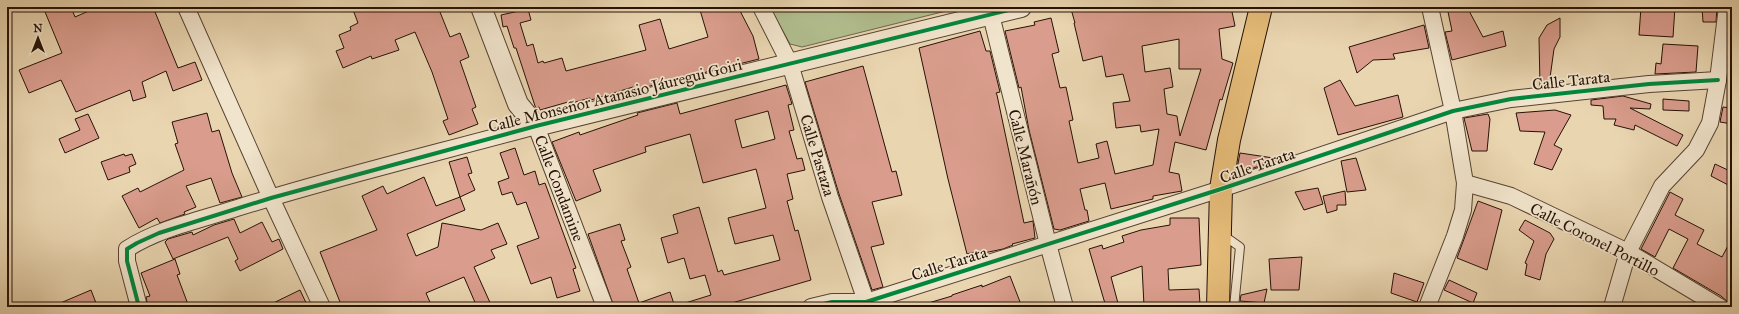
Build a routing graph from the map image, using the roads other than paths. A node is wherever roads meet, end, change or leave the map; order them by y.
1 (186, 7) edge
2 (481, 7) edge
3 (761, 7) edge
4 (1021, 7) edge
5 (1261, 7) edge
6 (1430, 7) edge
7 (1727, 7) edge
8 (993, 11) edge
9 (790, 64) junction
10 (1718, 80) junction
11 (1453, 111) junction
12 (536, 126) junction
13 (1465, 183) junction
14 (1221, 190) junction
15 (271, 198) junction
16 (1220, 233) junction
17 (1048, 244) junction
18 (1628, 252) junction
19 (867, 304) edge
20 (139, 307) edge
21 (322, 307) edge
22 (605, 307) edge
23 (811, 307) edge
24 (1065, 307) edge
25 (1218, 307) edge
26 (1234, 307) edge
27 (1427, 307) edge
28 (1612, 307) edge
29 (1720, 307) edge

1 - 15 street
2 - 12 street, Calle Condamine
3 - 9 street, Calle Pastaza
4 - 8 street, Calle Monseñor Atanasio Jáuregui Goiri
5 - 14 highway
6 - 11 street
7 - 10 street
8 - 9 street, Calle Monseñor Atanasio Jáuregui Goiri
8 - 17 street, Calle Marañón
9 - 12 street, Calle Monseñor Atanasio Jáuregui Goiri
9 - 19 street, Calle Pastaza
10 - 11 street, Calle Tarata
10 - 18 street
11 - 13 street
11 - 14 street, Calle Tarata
12 - 15 street, Calle Monseñor Atanasio Jáuregui Goiri
12 - 22 street, Calle Condamine
13 - 18 street, Calle Coronel Portillo
13 - 27 street
14 - 16 highway
14 - 17 street, Calle Tarata
15 - 20 street, Calle Monseñor Atanasio Jáuregui Goiri
15 - 21 street
16 - 25 highway
16 - 26 lane
17 - 19 street, Calle Tarata
17 - 24 street, Calle Marañón
18 - 28 street
18 - 29 street, Calle Coronel Portillo
19 - 23 street, Calle Tarata

